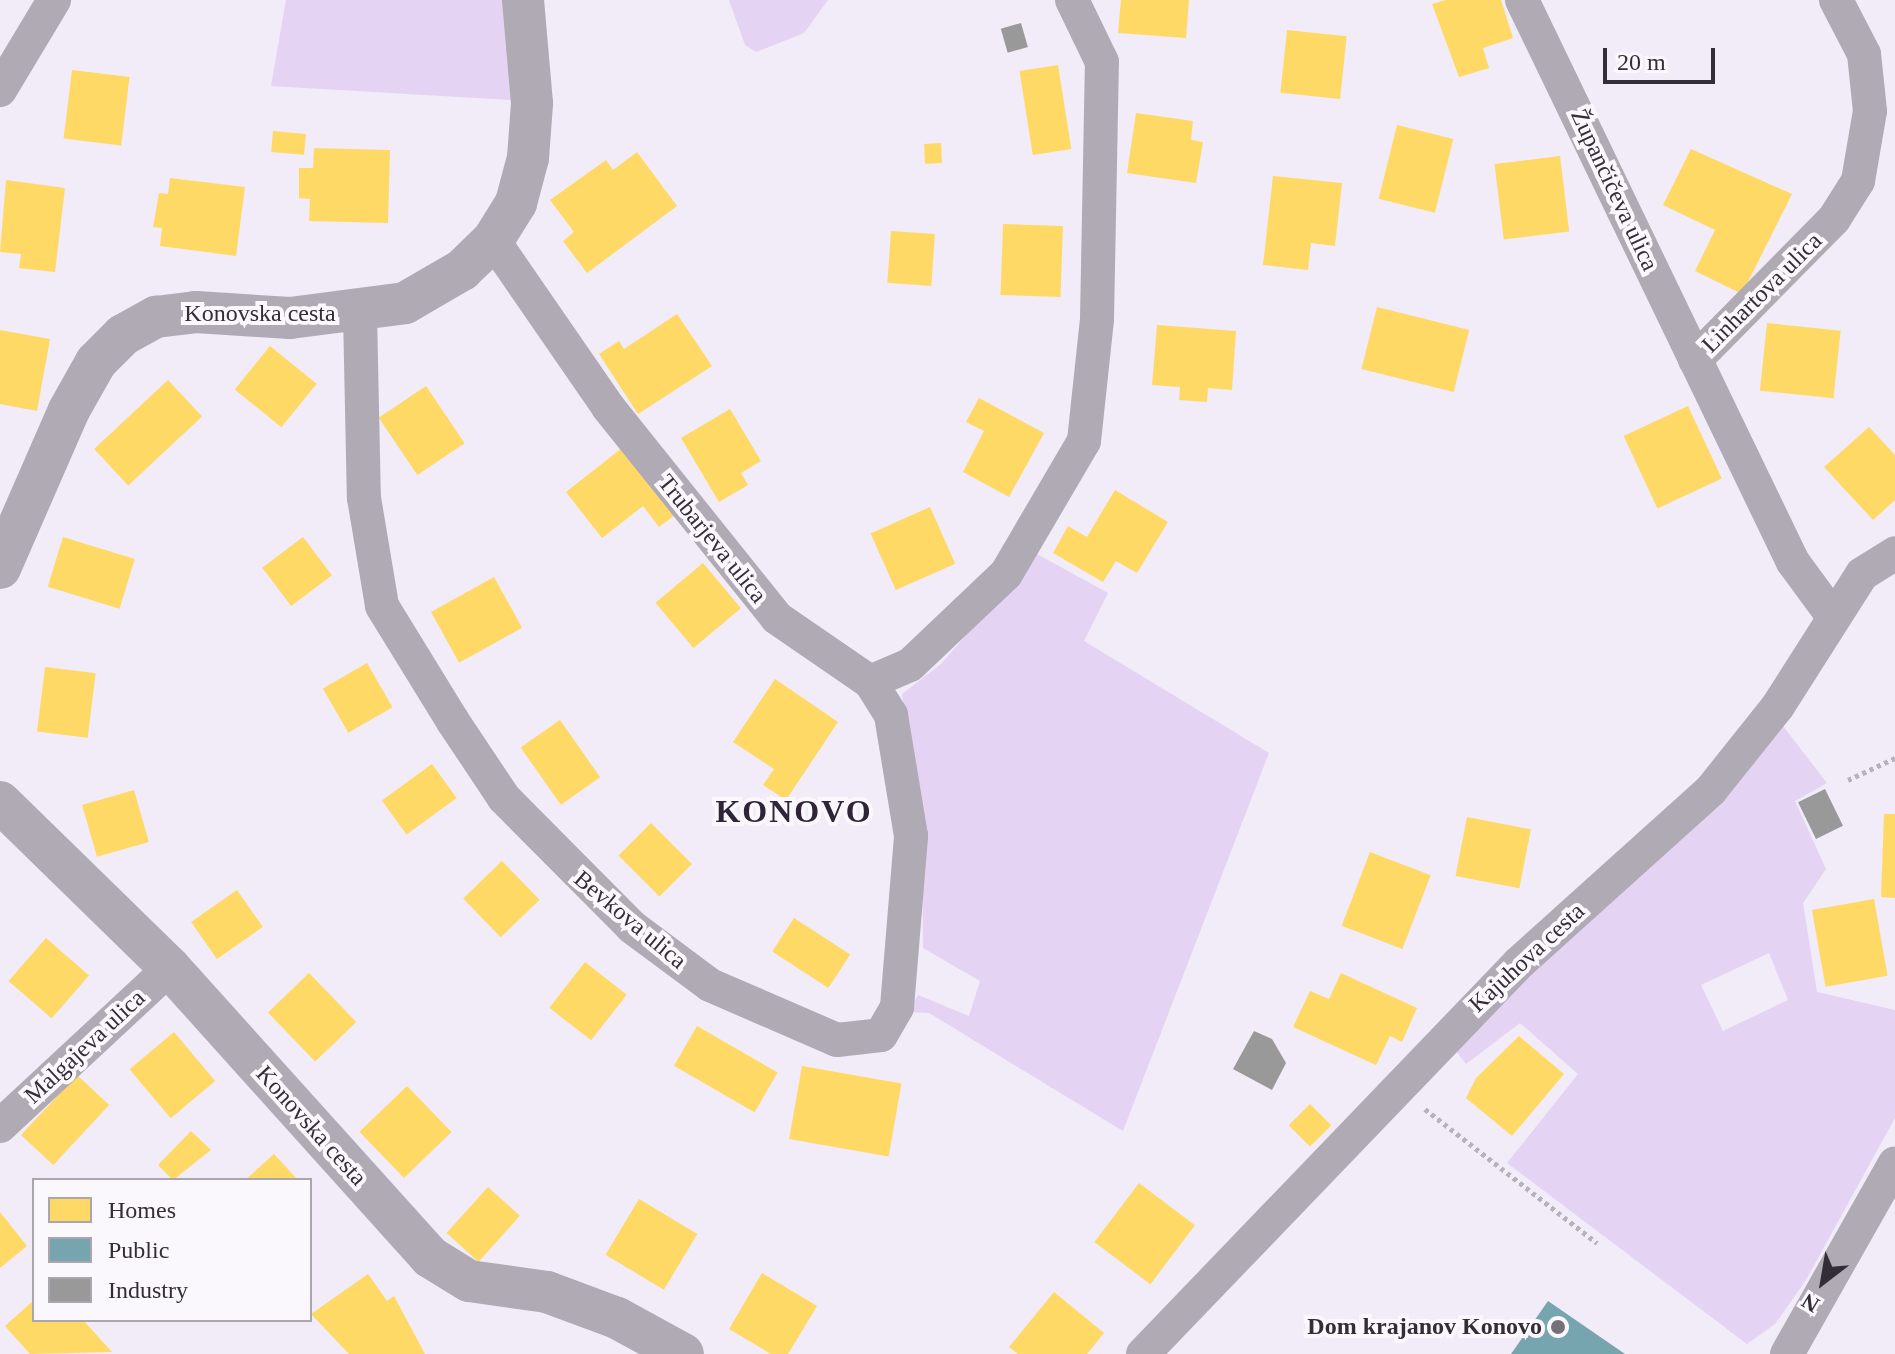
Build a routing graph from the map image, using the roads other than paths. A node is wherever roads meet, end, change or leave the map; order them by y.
1 (54, 0) edge
2 (523, 0) edge
3 (1072, 0) edge
4 (1836, 0) edge
5 (1532, 6) edge
6 (0, 90) edge
7 (493, 240) junction
8 (360, 313) junction
9 (1695, 360) junction
10 (1895, 553) edge
11 (0, 568) edge
12 (1832, 615) junction
13 (870, 682) junction
14 (0, 802) edge
15 (170, 968) junction
16 (0, 1126) edge
17 (1895, 1163) edge
18 (683, 1354) edge
19 (1143, 1354) edge
20 (1787, 1354) edge

1 - 6 street
2 - 7 street, Konovska cesta
3 - 13 street
4 - 9 street, Linhartova ulica
5 - 9 street, Župančičeva ulica
7 - 8 street, Konovska cesta
7 - 13 street, Trubarjeva ulica
8 - 11 street, Konovska cesta
8 - 13 street, Bevkova ulica
9 - 12 street, Linhartova ulica
10 - 12 street, Kajuhova cesta
12 - 19 street, Kajuhova cesta
14 - 15 street, Konovska cesta
15 - 16 street, Malgajeva ulica
15 - 18 street, Konovska cesta
17 - 20 street

